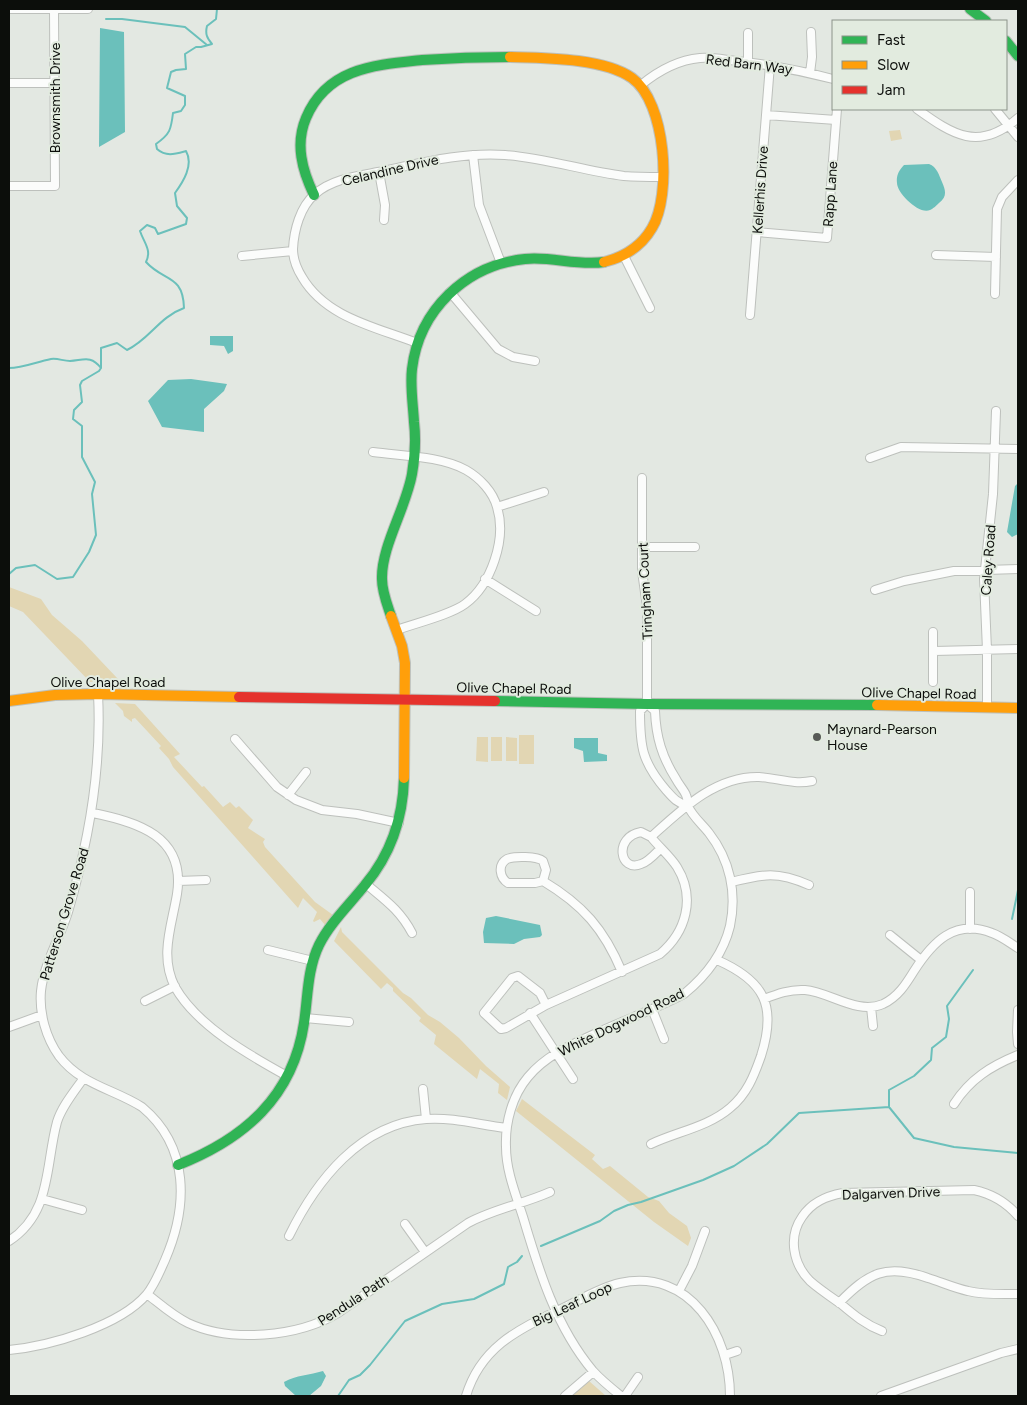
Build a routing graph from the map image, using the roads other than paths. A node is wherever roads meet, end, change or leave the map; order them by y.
1 (54, 9) edge
2 (88, 9) edge
3 (970, 9) edge
4 (9, 10) edge
5 (985, 20) edge
6 (811, 32) dead end
7 (748, 33) dead end
8 (1007, 42) edge
9 (1018, 56) edge
10 (748, 62) junction
11 (770, 65) junction
12 (810, 73) junction
13 (832, 79) edge
14 (9, 83) edge
15 (55, 83) junction
16 (641, 85) junction
17 (837, 110) edge
18 (996, 110) edge
19 (926, 111) edge
20 (766, 115) junction
21 (1018, 118) edge
22 (836, 120) junction
23 (1009, 126) junction
24 (1018, 137) edge
25 (473, 155) junction
26 (379, 172) junction
27 (662, 177) junction
28 (1018, 180) edge
29 (9, 186) edge
30 (314, 195) junction
31 (384, 220) dead end
32 (757, 232) junction
33 (293, 251) junction
34 (936, 255) dead end
35 (242, 256) dead end
36 (624, 256) junction
37 (996, 257) junction
38 (501, 263) junction
39 (450, 292) junction
40 (995, 294) dead end
41 (650, 308) dead end
42 (750, 316) dead end
43 (417, 343) junction
44 (535, 360) dead end
45 (996, 411) dead end
46 (995, 449) junction
47 (1018, 450) edge
48 (373, 452) dead end
49 (415, 457) junction
50 (870, 458) dead end
51 (642, 478) dead end
52 (544, 492) dead end
53 (497, 507) junction
54 (643, 547) junction
55 (695, 547) dead end
56 (985, 569) junction
57 (1018, 569) edge
58 (485, 579) junction
59 (875, 590) dead end
60 (536, 611) dead end
61 (397, 630) junction
62 (933, 632) dead end
63 (1018, 649) edge
64 (988, 650) junction
65 (934, 651) junction
66 (934, 682) dead end
67 (98, 694) junction
68 (405, 700) junction
69 (9, 701) edge
70 (647, 704) junction
71 (987, 708) junction
72 (1018, 708) edge
73 (235, 739) dead end
74 (306, 772) dead end
75 (812, 781) dead end
76 (288, 795) junction
77 (688, 806) junction
78 (92, 813) junction
79 (399, 823) junction
80 (651, 837) junction
81 (660, 849) junction
82 (206, 880) dead end
83 (543, 881) junction
84 (178, 882) junction
85 (731, 882) junction
86 (366, 884) junction
87 (809, 885) dead end
88 (970, 892) dead end
89 (970, 929) junction
90 (412, 933) dead end
91 (890, 935) dead end
92 (1018, 948) edge
93 (268, 950) dead end
94 (716, 960) junction
95 (922, 960) junction
96 (313, 961) junction
97 (622, 972) junction
98 (175, 986) junction
99 (764, 999) junction
100 (145, 1001) dead end
101 (546, 1005) junction
102 (870, 1006) junction
103 (652, 1009) junction
104 (1018, 1010) edge
105 (530, 1013) junction
106 (42, 1015) junction
107 (305, 1018) junction
108 (349, 1022) dead end
109 (873, 1026) dead end
110 (9, 1027) edge
111 (664, 1039) dead end
112 (1018, 1044) edge
113 (555, 1053) junction
114 (1018, 1055) edge
115 (287, 1076) junction
116 (83, 1078) junction
117 (573, 1079) dead end
118 (424, 1089) dead end
119 (954, 1104) dead end
120 (426, 1119) junction
121 (506, 1128) junction
122 (651, 1144) dead end
123 (178, 1165) junction
124 (550, 1192) dead end
125 (42, 1199) junction
126 (518, 1204) junction
127 (82, 1210) dead end
128 (1018, 1216) edge
129 (405, 1224) dead end
130 (705, 1231) dead end
131 (289, 1236) dead end
132 (9, 1241) edge
133 (425, 1252) junction
134 (679, 1292) junction
135 (147, 1294) junction
136 (1018, 1294) edge
137 (839, 1303) junction
138 (556, 1311) junction
139 (882, 1331) dead end
140 (1018, 1348) edge
141 (9, 1350) edge
142 (737, 1351) dead end
143 (725, 1355) junction
144 (593, 1372) junction
145 (638, 1377) dead end
146 (466, 1396) edge
147 (565, 1396) edge
148 (621, 1396) edge
149 (625, 1396) edge
150 (730, 1396) edge
151 (881, 1396) edge

1 - 2 street
1 - 4 street
1 - 15 street, Brownsmith Drive
3 - 5 street
6 - 12 street
7 - 10 street
8 - 9 street
10 - 11 street, Red Barn Way
10 - 16 street, Red Barn Way
11 - 12 street, Red Barn Way
11 - 20 street, Kellerhis Drive
12 - 13 street, Red Barn Way
14 - 15 street
15 - 29 street, Brownsmith Drive
16 - 27 street
16 - 30 street
17 - 22 street, Rapp Lane
18 - 23 street
19 - 23 street
20 - 22 street
20 - 32 street, Kellerhis Drive
21 - 23 street
22 - 32 street, Rapp Lane
23 - 24 street
25 - 26 street, Celandine Drive
25 - 27 street, Celandine Drive
25 - 38 street
26 - 30 street, Celandine Drive
26 - 31 street
27 - 36 street
28 - 37 street
30 - 33 street, Celandine Drive
32 - 42 street, Kellerhis Drive
33 - 35 street
33 - 43 street, Celandine Drive
34 - 37 street
36 - 38 street
36 - 41 street
37 - 40 street
38 - 39 street
39 - 43 street
39 - 44 street
43 - 49 street
45 - 46 street, Caley Road
46 - 47 street
46 - 50 street
46 - 56 street, Caley Road
48 - 49 street
49 - 53 street
49 - 61 street
51 - 54 street, Tringham Court
52 - 53 street
53 - 58 street
54 - 55 street
54 - 70 street, Tringham Court
56 - 57 street
56 - 59 street
56 - 64 street, Caley Road
58 - 60 street
58 - 61 street
61 - 68 street
62 - 65 street
63 - 64 street
64 - 65 street
64 - 71 street, Caley Road
65 - 66 street
67 - 68 street, Olive Chapel Road
67 - 69 street, Olive Chapel Road
67 - 78 street, Patterson Grove Road
68 - 70 street, Olive Chapel Road
68 - 79 street
70 - 71 street, Olive Chapel Road
70 - 77 street, White Dogwood Road
70 - 77 street, White Dogwood Road
71 - 72 street, Olive Chapel Road
73 - 76 street
74 - 76 street
75 - 77 street
76 - 79 street
77 - 80 street
77 - 85 street, White Dogwood Road
78 - 84 street
78 - 106 street, Patterson Grove Road
79 - 86 street
80 - 81 street
80 - 81 street
81 - 97 street
82 - 84 street
83 - 83 street
83 - 97 street
84 - 98 street
85 - 87 street
85 - 94 street, White Dogwood Road
86 - 90 street
86 - 96 street
88 - 89 street
89 - 92 street
89 - 95 street
91 - 95 street
93 - 96 street
94 - 99 street
94 - 103 street, White Dogwood Road
95 - 102 street
96 - 107 street
97 - 101 street
98 - 100 street
98 - 115 street
99 - 102 street
99 - 122 street
101 - 105 street
101 - 105 street
102 - 109 street
103 - 111 street
103 - 113 street, White Dogwood Road
104 - 112 street
105 - 113 street
106 - 110 street
106 - 116 street, Patterson Grove Road
107 - 108 street
107 - 115 street
113 - 117 street
113 - 121 street, White Dogwood Road
114 - 119 street
115 - 123 street
116 - 123 street, Patterson Grove Road
116 - 125 street
118 - 120 street
120 - 121 street
120 - 131 street
121 - 126 street, White Dogwood Road
123 - 135 street, Patterson Grove Road
124 - 126 street, Pendula Path
125 - 127 street
125 - 132 street
126 - 133 street, Pendula Path
126 - 138 street, White Dogwood Road
128 - 137 street, Dalgarven Drive
129 - 133 street
130 - 134 street
133 - 135 street, Pendula Path
134 - 138 street, Big Leaf Loop
134 - 143 street, Big Leaf Loop
135 - 141 street, Patterson Grove Road
136 - 137 street
137 - 139 street, Dalgarven Drive
138 - 144 street, White Dogwood Road
138 - 146 street, Big Leaf Loop
140 - 151 street
142 - 143 street
143 - 150 street, Big Leaf Loop
144 - 147 street
144 - 148 street, White Dogwood Road
145 - 149 street

